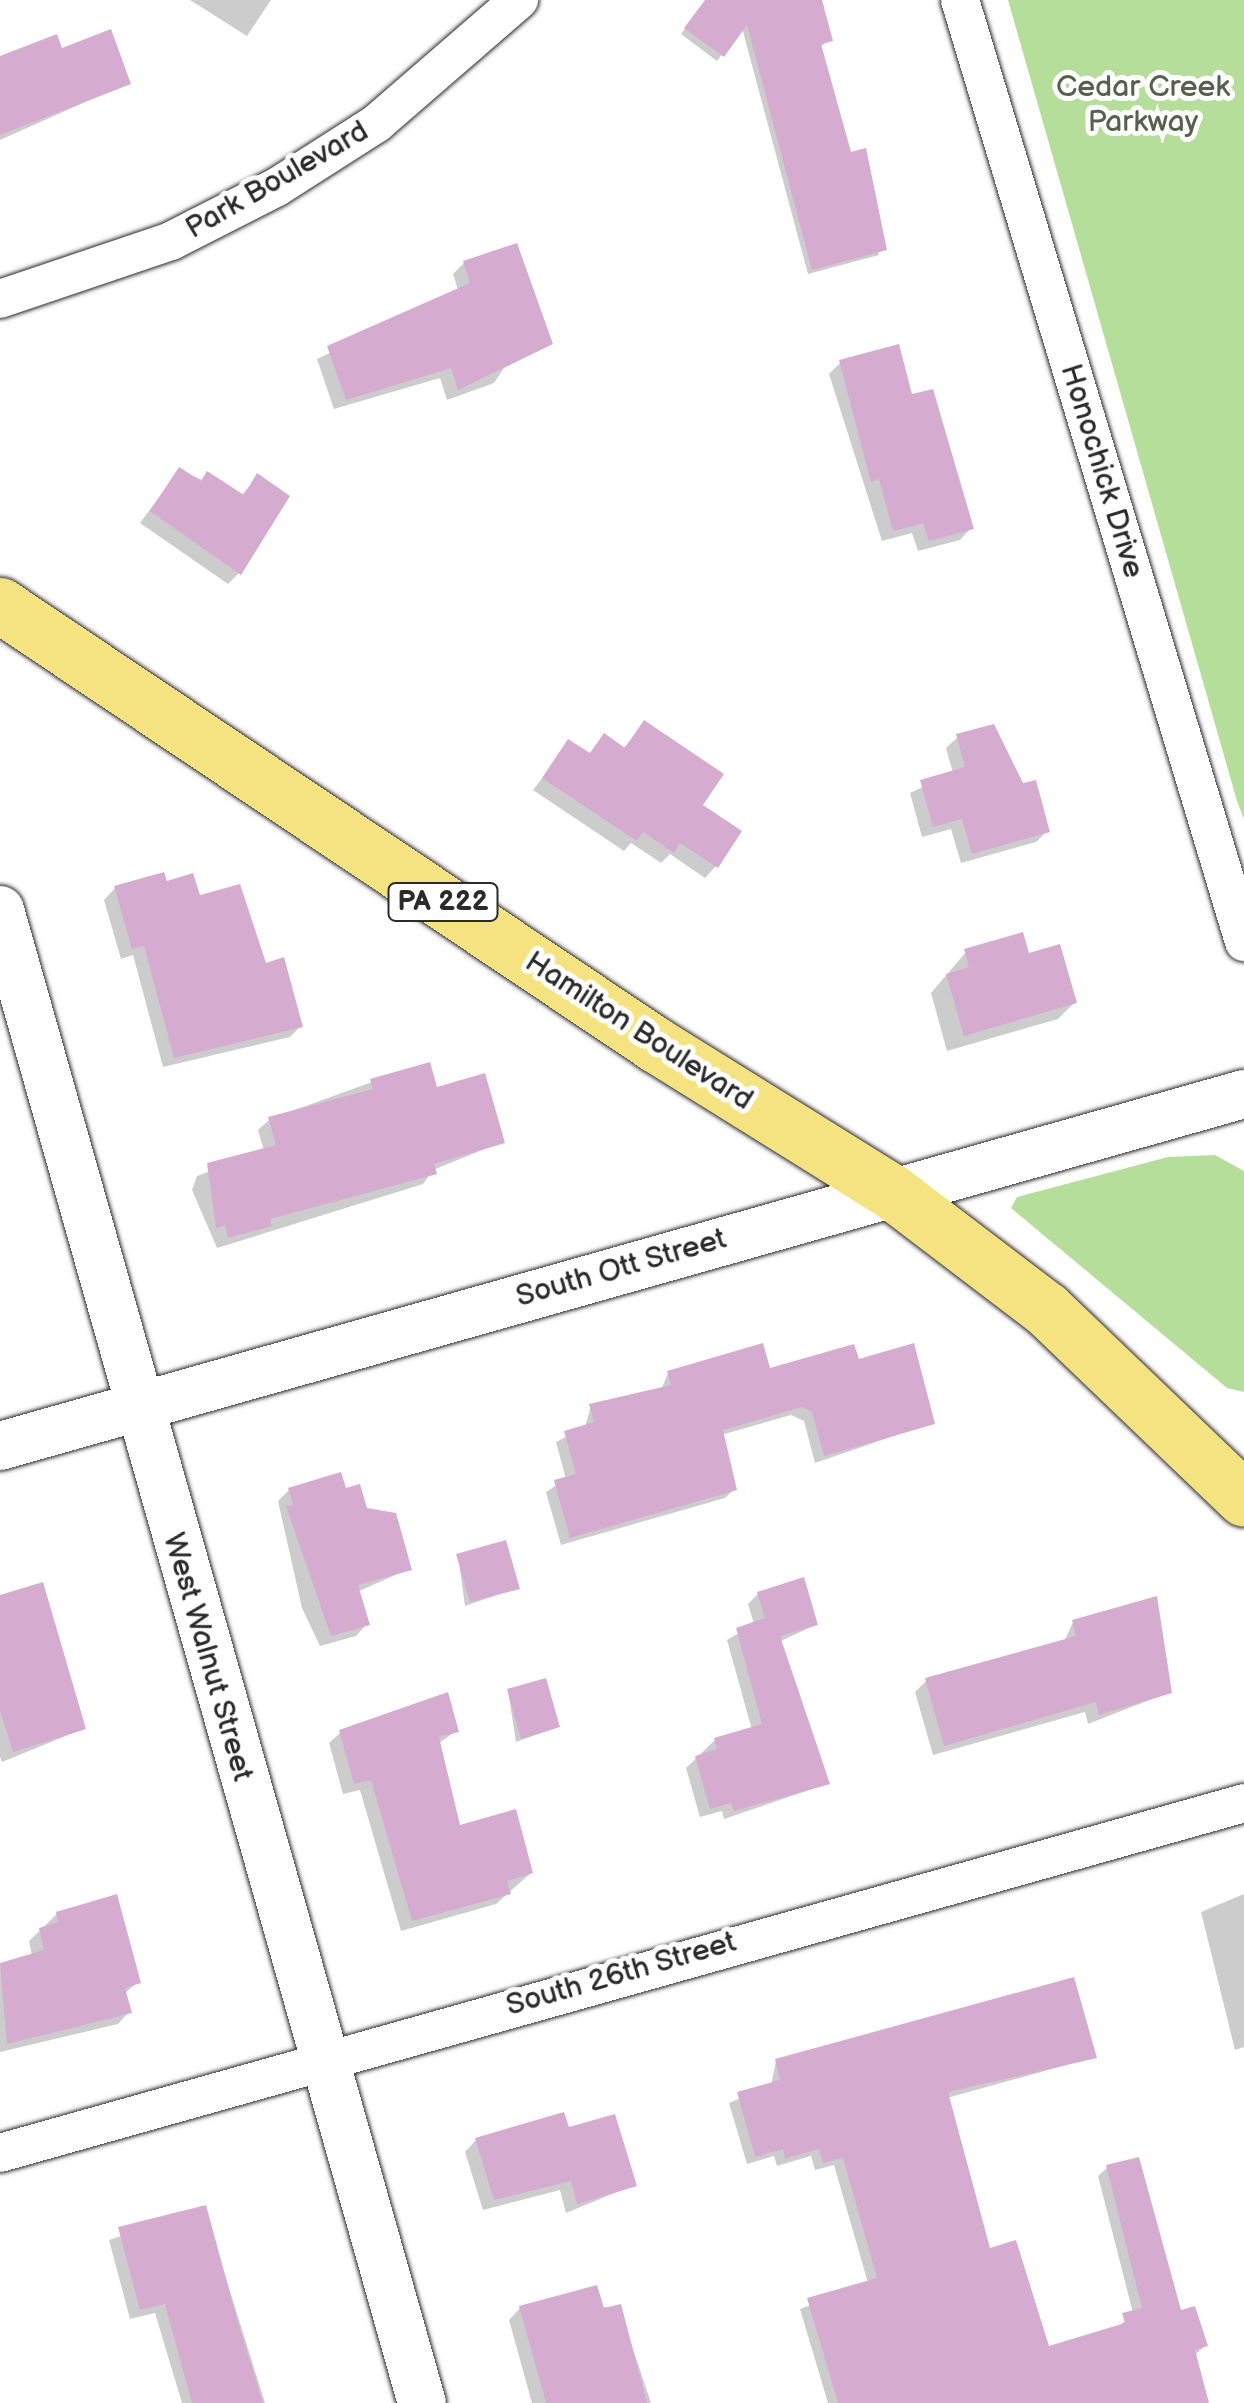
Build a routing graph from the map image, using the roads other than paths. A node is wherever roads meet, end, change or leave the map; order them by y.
1 (519, 0) edge
2 (960, 0) edge
3 (0, 299) edge
4 (0, 605) edge
5 (0, 910) edge
6 (1244, 942) edge
7 (1244, 1094) edge
8 (891, 1191) junction
9 (136, 1408) junction
10 (0, 1446) edge
11 (1244, 1499) edge
12 (1244, 1803) edge
13 (325, 2059) junction
14 (0, 2153) edge
15 (422, 2403) edge

1 - 3 street, Park Boulevard
2 - 6 street, Honochick Drive
4 - 8 main road, Hamilton Boulevard / PA 222
5 - 9 street, West Walnut Street
7 - 8 street, South Ott Street
8 - 9 street, South Ott Street
8 - 11 main road, Hamilton Boulevard / PA 222
9 - 10 street, South Ott Street
9 - 13 street, West Walnut Street
12 - 13 street, South 26th Street
13 - 14 street, South 26th Street
13 - 15 street, West Walnut Street

